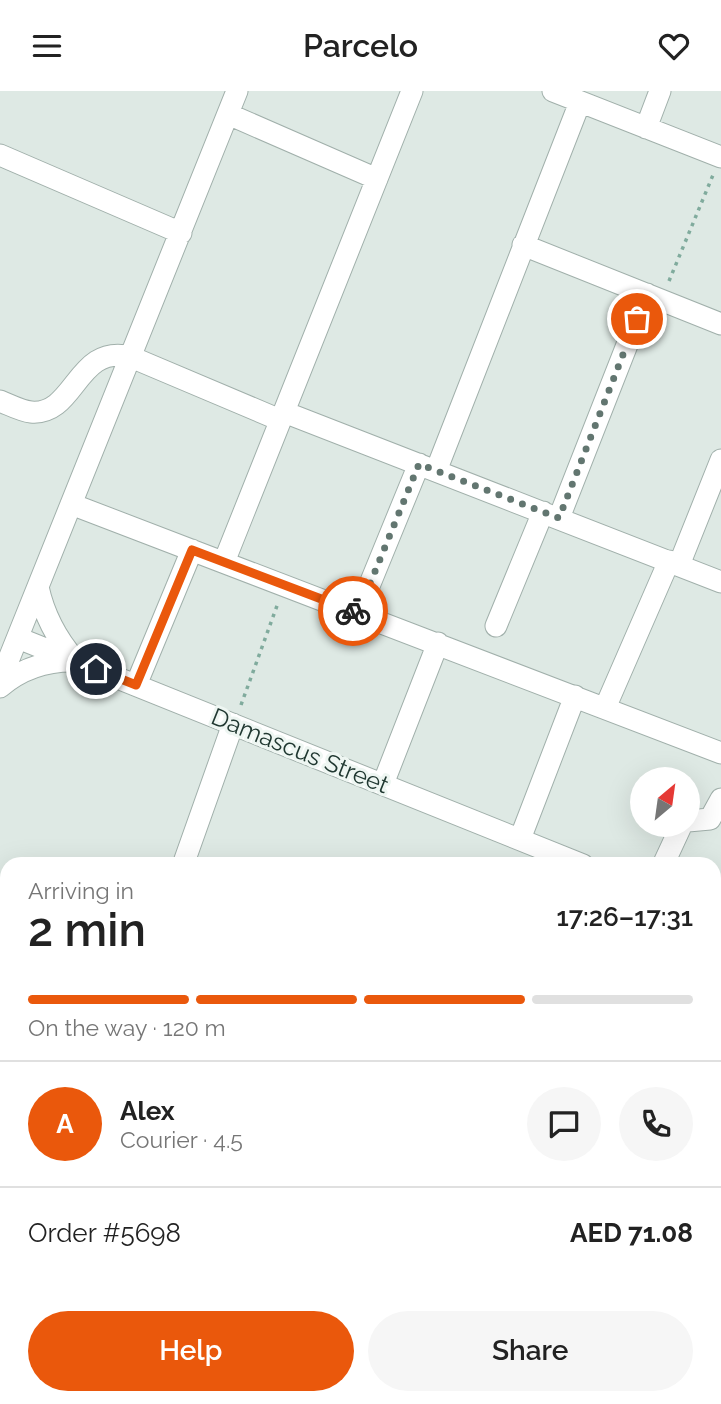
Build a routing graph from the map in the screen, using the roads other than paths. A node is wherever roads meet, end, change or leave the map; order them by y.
1 (237, 91) edge
2 (412, 91) edge
3 (553, 91) edge
4 (660, 91) edge
5 (580, 101) junction
6 (228, 114) junction
7 (646, 128) junction
8 (0, 155) edge
9 (721, 157) edge
10 (377, 179) junction
11 (181, 233) junction
12 (523, 246) junction
13 (654, 297) junction
14 (721, 324) edge
15 (131, 357) junction
16 (0, 401) edge
17 (282, 416) junction
18 (721, 460) edge
19 (427, 468) junction
20 (71, 504) junction
21 (551, 515) junction
22 (192, 550) junction
23 (224, 562) junction
24 (674, 563) junction
25 (721, 582) edge
26 (38, 587) junction
27 (358, 613) junction
28 (496, 626) dead end
29 (18, 638) junction
30 (438, 643) junction
31 (76, 661) junction
32 (0, 681) edge
33 (136, 685) junction
34 (0, 687) edge
35 (575, 696) junction
36 (606, 708) junction
37 (233, 725) junction
38 (721, 753) edge
39 (383, 784) junction
40 (721, 799) edge
41 (700, 820) edge
42 (676, 837) edge
43 (528, 850) edge
44 (186, 857) edge
45 (554, 857) edge
46 (667, 857) edge

1 - 6 street
2 - 10 street
3 - 5 street
4 - 7 street
5 - 7 street
5 - 12 street
6 - 10 street
6 - 11 street
7 - 9 street
8 - 11 street
10 - 17 street
11 - 15 street
12 - 13 street
12 - 19 street
13 - 14 street
13 - 21 street
15 - 16 street
15 - 17 street
15 - 20 street
17 - 19 street
17 - 23 street
18 - 24 street
19 - 21 street
19 - 27 street
20 - 22 street
20 - 26 street
21 - 24 street
21 - 28 street
22 - 23 street
22 - 33 street
23 - 27 street
24 - 25 street
24 - 36 street
26 - 29 street
26 - 31 street
27 - 30 street
29 - 31 street, Damascus Street
29 - 32 street
30 - 35 street
30 - 39 street
31 - 33 street, Damascus Street
31 - 34 street
33 - 37 street, Damascus Street
35 - 36 street
35 - 43 street
36 - 38 street
37 - 39 street, Damascus Street
37 - 44 street
39 - 43 street, Damascus Street
40 - 41 street
42 - 46 street
43 - 45 street, Damascus Street

